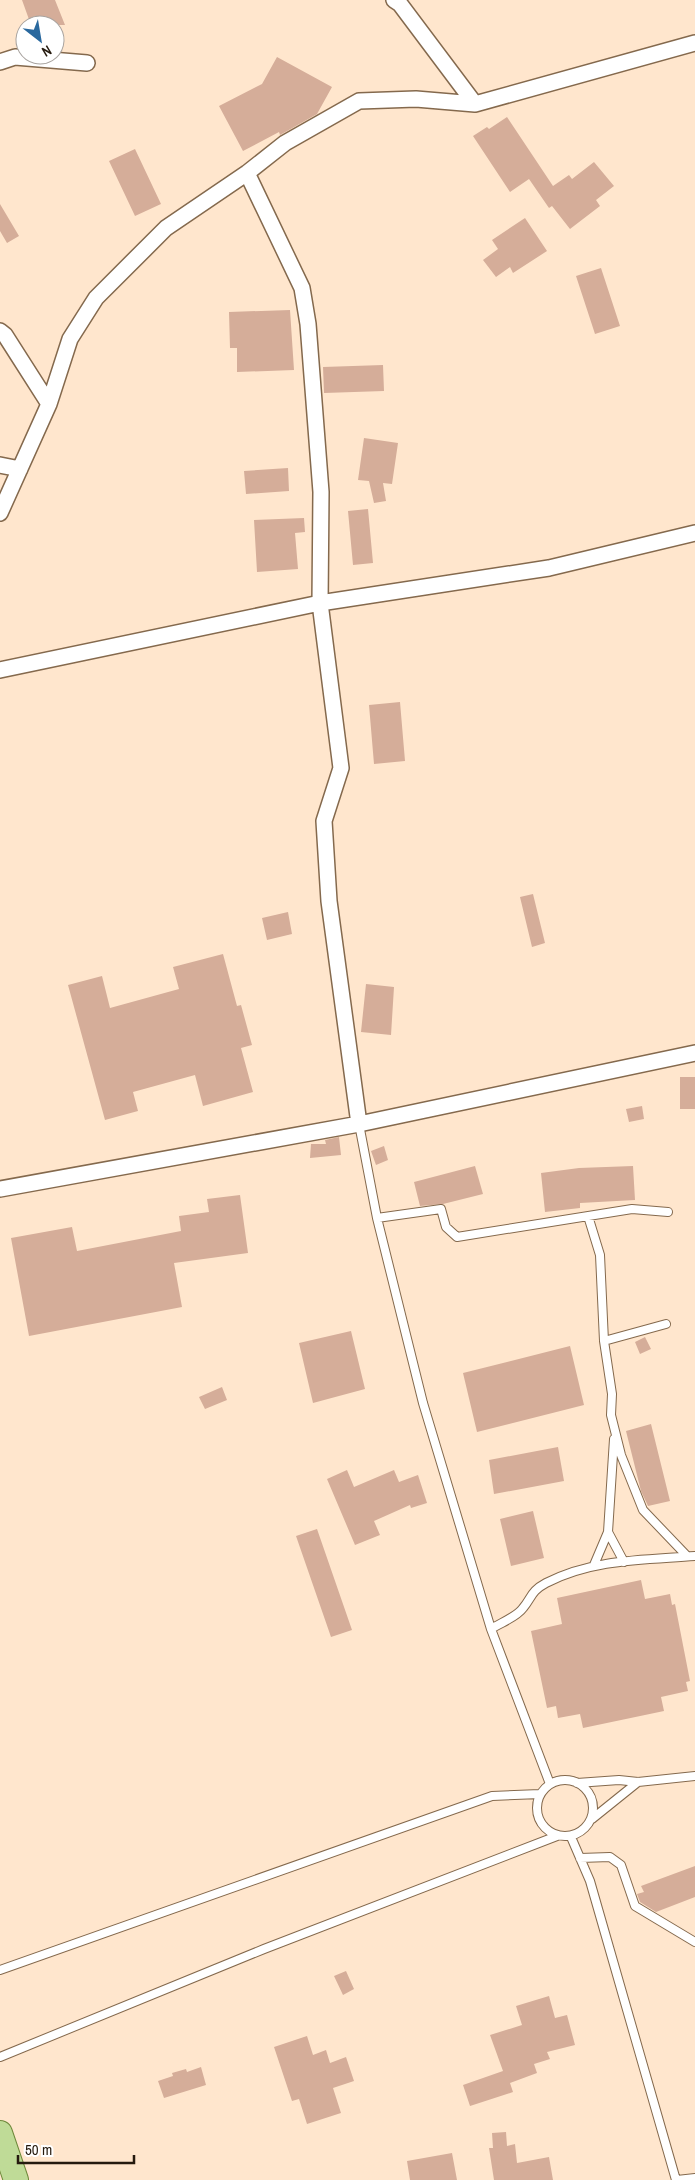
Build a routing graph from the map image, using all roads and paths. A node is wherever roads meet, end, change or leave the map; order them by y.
1 (394, 0) edge
2 (695, 43) edge
3 (0, 62) edge
4 (87, 63) dead end
5 (475, 104) junction
6 (247, 174) junction
7 (0, 331) edge
8 (49, 404) junction
9 (0, 465) edge
10 (20, 469) junction
11 (0, 513) edge
12 (695, 533) edge
13 (320, 603) junction
14 (0, 670) edge
15 (695, 1053) edge
16 (359, 1124) junction
17 (0, 1189) edge
18 (668, 1212) dead end
19 (588, 1216) junction
20 (377, 1218) junction
21 (666, 1324) dead end
22 (604, 1340) junction
23 (614, 1432) junction
24 (608, 1532) junction
25 (691, 1556) edge
26 (624, 1562) junction
27 (594, 1564) junction
28 (491, 1628) junction
29 (695, 1776) edge
30 (638, 1782) junction
31 (577, 1783) junction
32 (550, 1784) junction
33 (540, 1794) junction
34 (592, 1819) junction
35 (556, 1836) junction
36 (571, 1837) junction
37 (580, 1858) junction
38 (695, 1942) edge
39 (0, 1970) edge
40 (0, 2057) edge
41 (0, 2133) edge
42 (695, 2178) edge
43 (16, 2180) edge
44 (676, 2180) edge

1 - 5 street
2 - 5 street
3 - 4 street
5 - 6 street
6 - 8 street
6 - 13 street
7 - 8 street
8 - 10 street
9 - 10 street
10 - 11 street
12 - 13 street
13 - 14 street
13 - 16 street
15 - 16 street
16 - 17 street
16 - 20 lane
18 - 19 lane
19 - 20 lane
19 - 22 lane
20 - 28 lane
21 - 22 lane
22 - 23 lane
23 - 24 lane
23 - 25 lane
24 - 26 lane
24 - 27 lane
25 - 26 lane
26 - 27 lane
27 - 28 lane
28 - 32 lane
29 - 30 lane
30 - 31 lane
30 - 34 lane
31 - 32 lane
31 - 34 lane
32 - 33 lane
33 - 35 lane
33 - 39 lane
34 - 36 lane
35 - 36 lane
35 - 40 lane
36 - 37 lane
37 - 38 lane
37 - 44 lane
41 - 43 main road
42 - 44 lane

